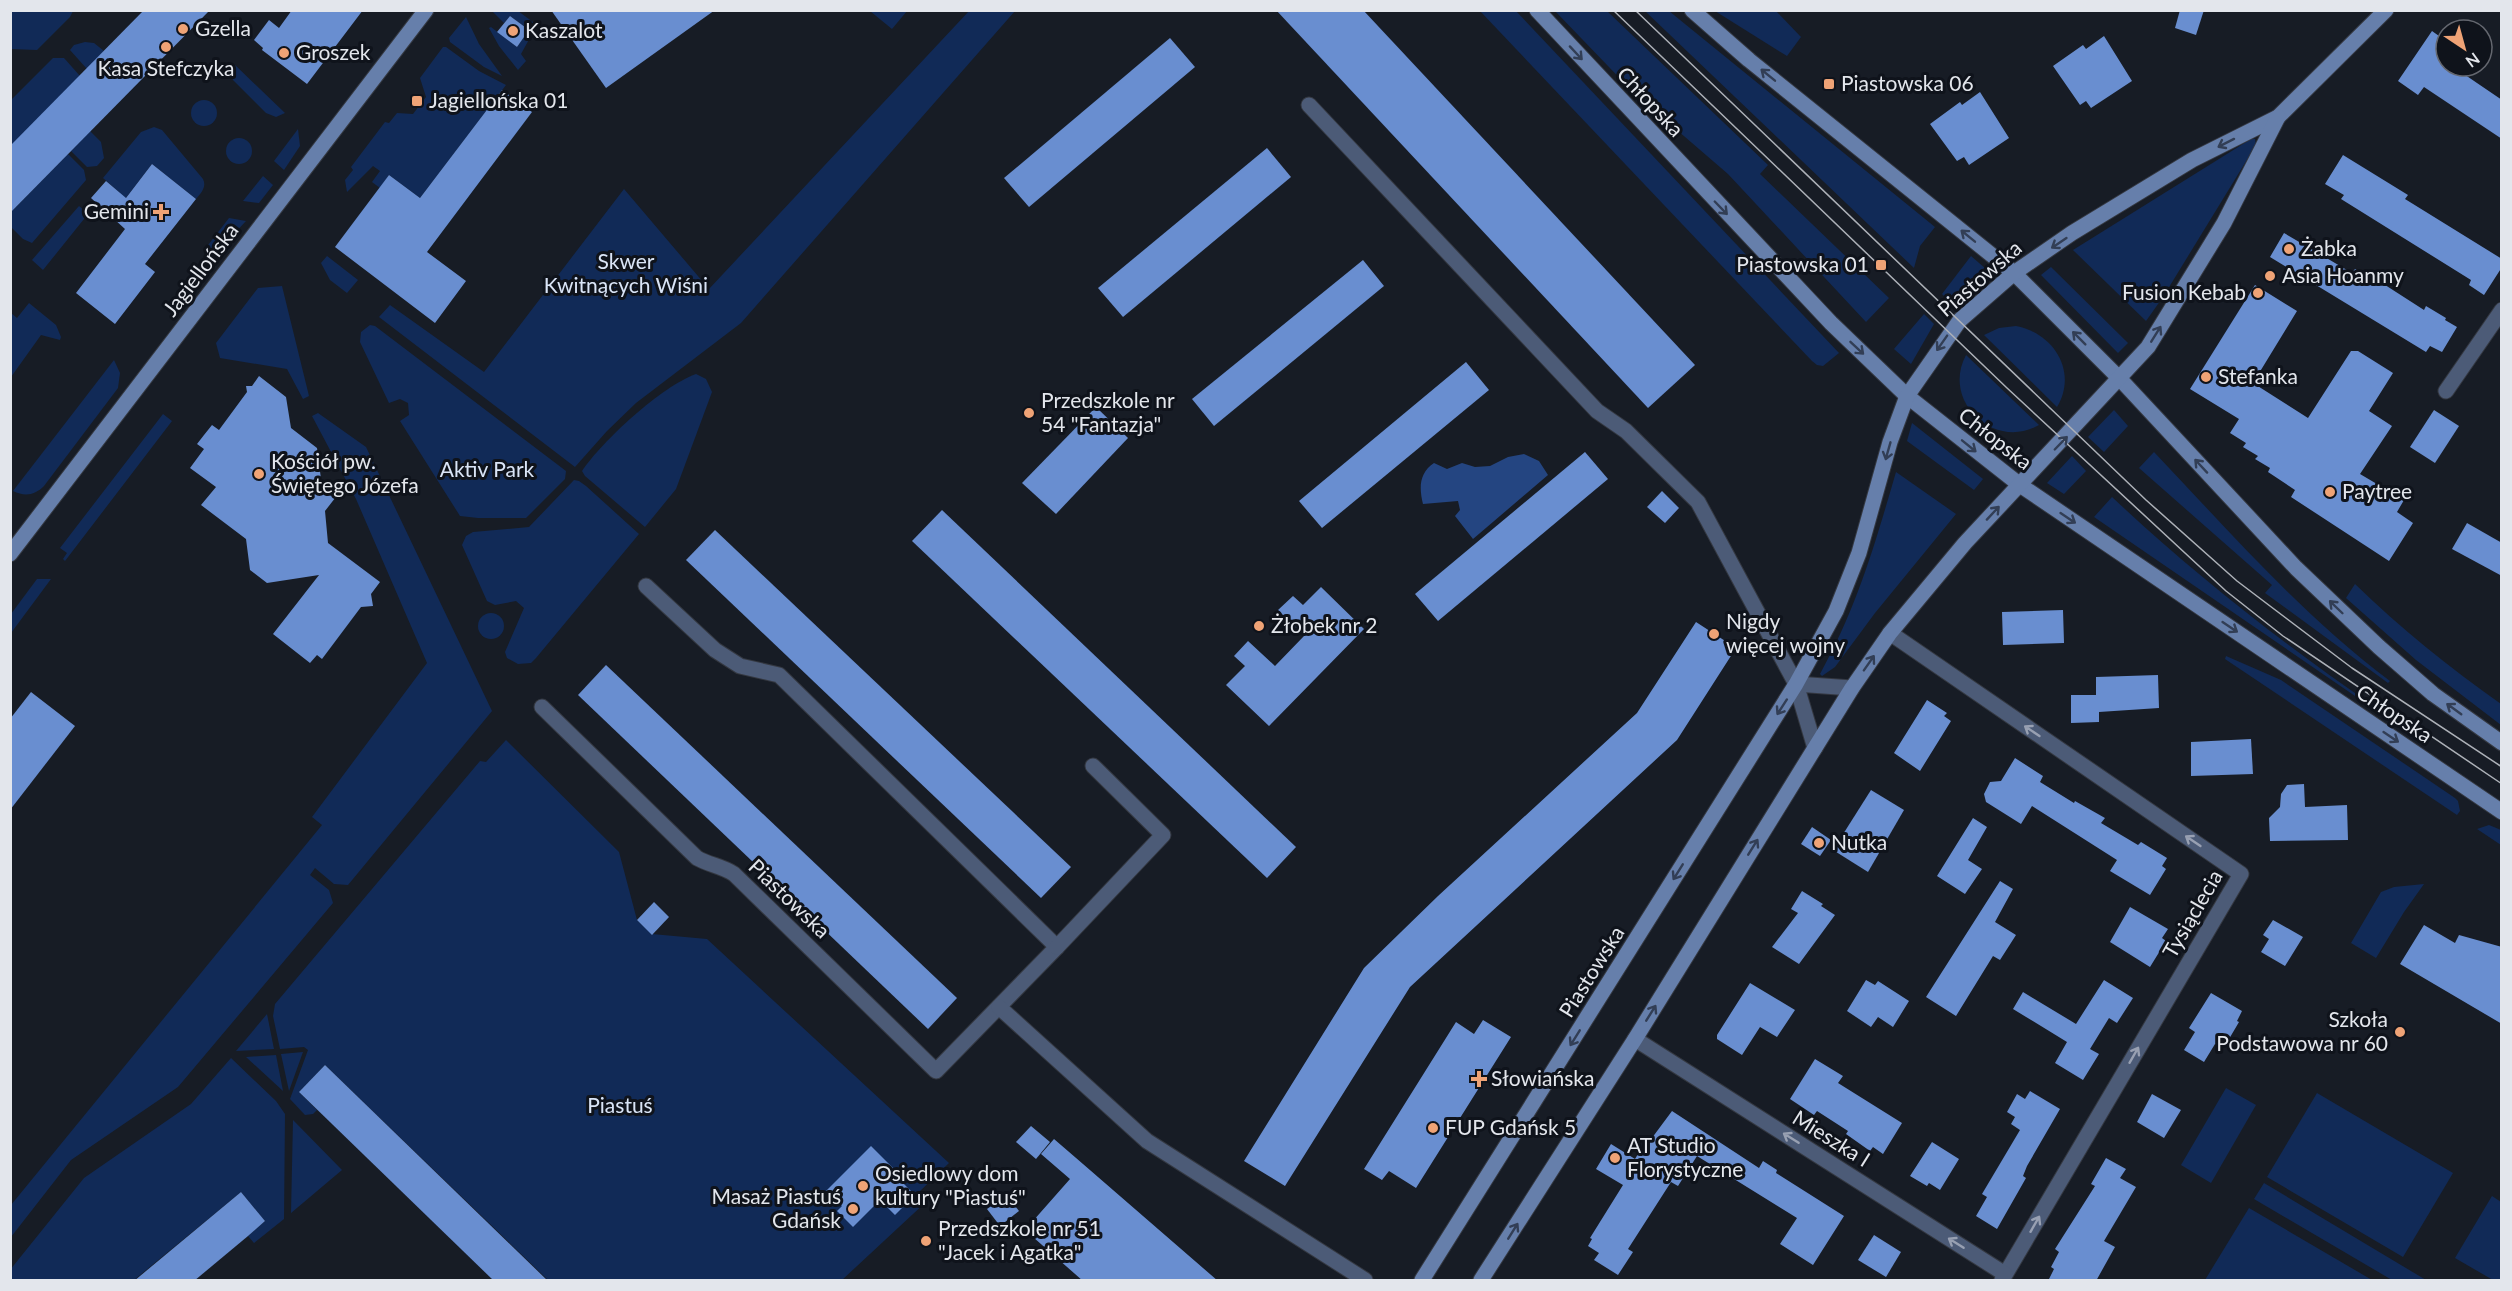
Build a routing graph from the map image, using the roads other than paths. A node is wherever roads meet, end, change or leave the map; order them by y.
1 (426, 10) edge
2 (1537, 10) edge
3 (1692, 10) edge
4 (2386, 10) edge
5 (1309, 105) dead end
6 (2278, 117) junction
7 (2014, 273) junction
8 (2502, 310) edge
9 (2120, 379) junction
10 (2446, 391) dead end
11 (1907, 396) junction
12 (2020, 485) junction
13 (10, 554) edge
14 (645, 586) dead end
15 (1890, 633) junction
16 (1796, 684) junction
17 (1852, 688) junction
18 (542, 707) dead end
19 (2502, 743) edge
20 (1815, 748) junction
21 (1093, 766) dead end
22 (2502, 812) edge
23 (1057, 947) junction
24 (999, 1007) junction
25 (1635, 1039) junction
26 (2004, 1277) edge
27 (1365, 1281) edge
28 (1422, 1281) edge
29 (1481, 1281) edge

1 - 13 street, Jagiellońska
2 -> 11 street, Chłopska
7 -> 3 street, Chłopska
4 - 6 street, Piastowska
5 - 16 street
6 -> 7 street, Piastowska
9 -> 6 street, Piastowska
9 -> 7 street, Chłopska
7 -> 11 street, Piastowska
8 - 10 street
12 -> 9 street, Piastowska
19 -> 9 street, Chłopska
11 -> 12 street, Chłopska
11 -> 16 street, Piastowska
15 -> 12 street, Piastowska
12 -> 22 street, Chłopska
14 - 23 street
17 -> 15 street, Piastowska
26 -> 15 street, Tysiąclecia
16 - 17 street
16 - 20 street
16 -> 28 street, Piastowska
17 - 20 street, Piastowska
18 - 24 street, Piastowska
25 -> 20 street, Piastowska
21 - 23 street, Piastowska
23 - 24 street, Piastowska
24 - 27 street
26 -> 25 street, Mieszka I
29 -> 25 street, Piastowska

